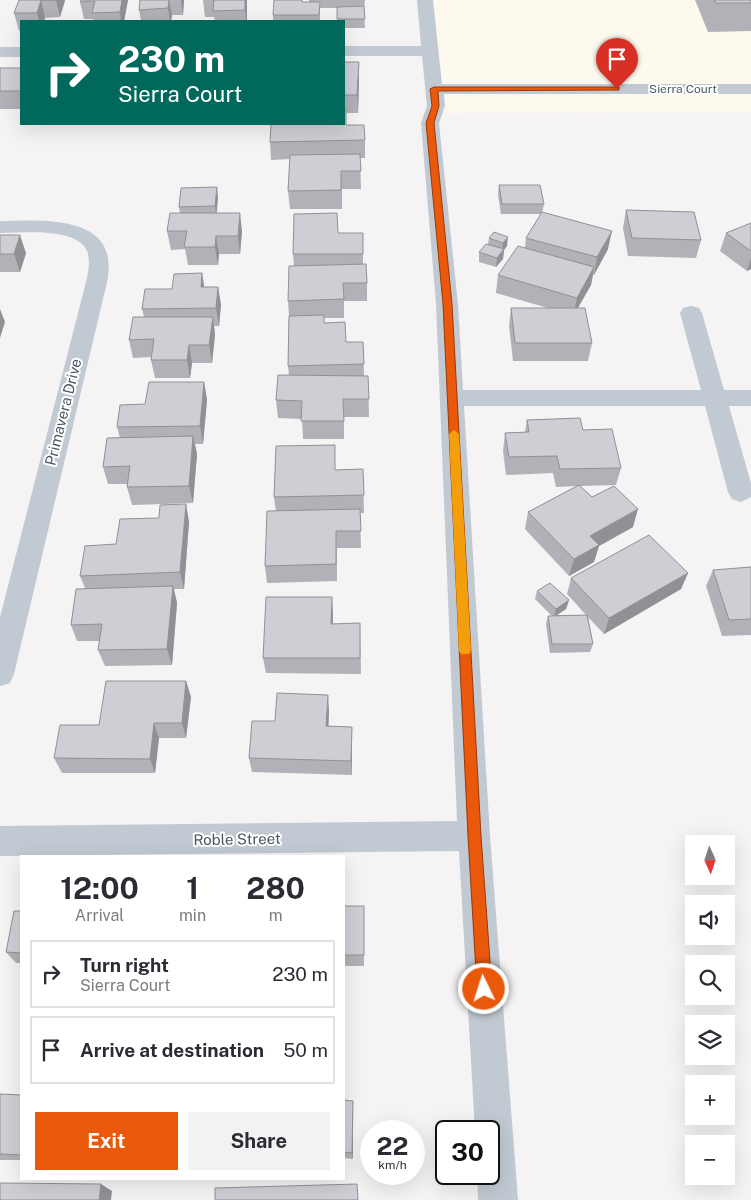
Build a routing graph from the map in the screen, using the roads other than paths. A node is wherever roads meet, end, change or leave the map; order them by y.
1 (425, 0) edge
2 (345, 51) edge
3 (430, 51) junction
4 (0, 52) edge
5 (20, 52) edge
6 (434, 89) junction
7 (751, 89) edge
8 (0, 227) edge
9 (691, 313) dead end
10 (452, 398) junction
11 (714, 398) junction
12 (751, 398) edge
13 (741, 492) dead end
14 (0, 674) edge
15 (474, 836) junction
16 (0, 842) edge
17 (498, 1200) edge

1 - 3 street
2 - 3 street
3 - 6 street
4 - 5 street
6 - 7 street, Sierra Court
6 - 10 street
8 - 14 street, Primavera Drive
9 - 11 street
10 - 11 street
10 - 15 street
11 - 12 street
11 - 13 street
15 - 16 street, Roble Street
15 - 17 street

